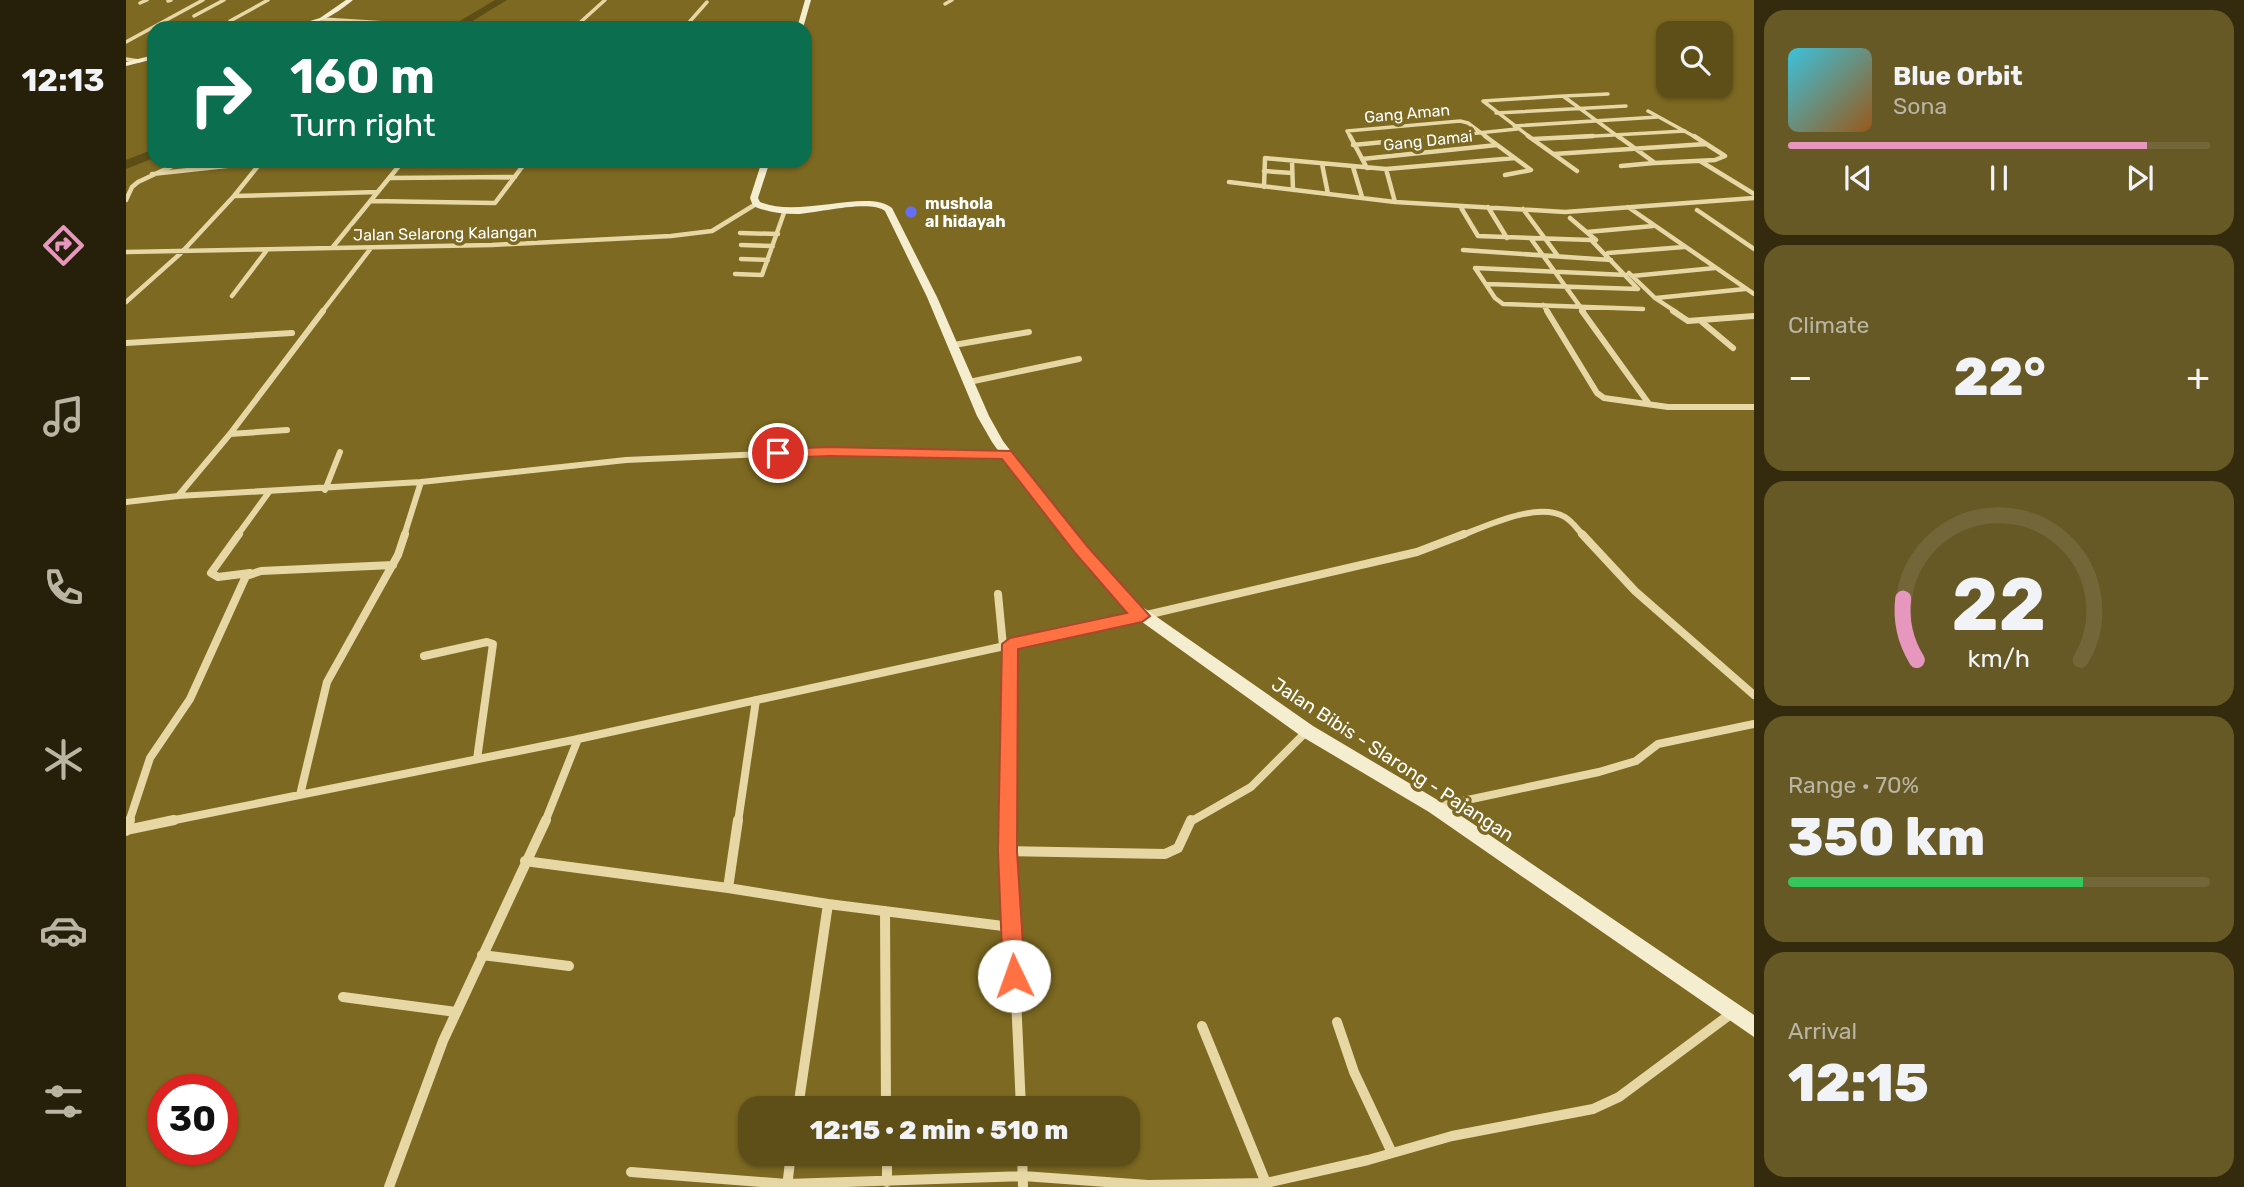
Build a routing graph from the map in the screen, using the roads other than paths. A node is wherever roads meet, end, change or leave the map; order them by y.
1 (147, 0) edge
2 (203, 0) edge
3 (224, 0) edge
4 (268, 0) edge
5 (350, 0) edge
6 (605, 0) edge
7 (808, 0) edge
8 (952, 0) edge
9 (706, 2) edge
10 (139, 3) dead end
11 (945, 4) dead end
12 (194, 16) dead end
13 (322, 19) junction
14 (164, 21) edge
15 (230, 21) dead end
16 (316, 21) edge
17 (354, 21) edge
18 (582, 21) edge
19 (690, 21) edge
20 (802, 21) edge
21 (147, 31) edge
22 (126, 42) edge
23 (147, 59) edge
24 (126, 62) edge
25 (1608, 94) dead end
26 (1563, 96) junction
27 (1626, 106) dead end
28 (1580, 109) junction
29 (1648, 111) dead end
30 (1496, 113) junction
31 (1658, 117) junction
32 (1597, 121) junction
33 (1515, 127) junction
34 (1686, 131) junction
35 (1481, 132) junction
36 (1615, 134) junction
37 (1531, 139) junction
38 (1707, 144) junction
39 (1353, 145) junction
40 (1498, 145) junction
41 (1633, 148) junction
42 (1553, 154) junction
43 (1516, 158) junction
44 (1362, 159) junction
45 (1292, 161) junction
46 (1700, 161) junction
47 (1655, 163) junction
48 (1322, 164) junction
49 (1621, 166) dead end
50 (1353, 167) junction
51 (165, 168) edge
52 (203, 168) edge
53 (256, 168) edge
54 (398, 168) edge
55 (521, 168) edge
56 (764, 168) edge
57 (1367, 168) junction
58 (1386, 169) junction
59 (1264, 171) junction
60 (1577, 171) dead end
61 (152, 173) junction
62 (1292, 173) junction
63 (1505, 175) dead end
64 (515, 177) junction
65 (390, 178) junction
66 (1229, 182) dead end
67 (1264, 187) junction
68 (1293, 190) junction
69 (378, 192) junction
70 (1328, 194) junction
71 (234, 196) junction
72 (1754, 196) edge
73 (1363, 197) junction
74 (126, 201) edge
75 (371, 201) junction
76 (1395, 202) junction
77 (756, 204) junction
78 (1460, 206) junction
79 (1488, 207) junction
80 (1628, 207) junction
81 (1523, 209) junction
82 (785, 210) junction
83 (1698, 210) dead end
84 (1570, 218) dead end
85 (1653, 225) junction
86 (1587, 232) junction
87 (740, 233) dead end
88 (778, 234) junction
89 (1507, 238) junction
90 (1531, 239) junction
91 (1545, 240) junction
92 (741, 245) dead end
93 (773, 246) junction
94 (1684, 247) junction
95 (332, 248) junction
96 (371, 248) junction
97 (1754, 249) edge
98 (267, 250) junction
99 (1463, 250) dead end
100 (126, 252) edge
101 (181, 253) junction
102 (1608, 253) junction
103 (1543, 256) junction
104 (1558, 256) junction
105 (741, 259) dead end
106 (768, 260) junction
107 (1612, 260) junction
108 (1715, 268) junction
109 (1556, 273) junction
110 (735, 274) dead end
111 (1629, 276) junction
112 (1486, 284) junction
113 (1566, 288) junction
114 (1746, 289) junction
115 (1754, 295) edge
116 (232, 296) dead end
117 (1655, 298) junction
118 (126, 302) edge
119 (1543, 306) junction
120 (1580, 307) junction
121 (1643, 309) dead end
122 (1754, 316) edge
123 (1702, 322) junction
124 (1030, 332) dead end
125 (292, 333) dead end
126 (126, 343) edge
127 (954, 345) junction
128 (1733, 348) dead end
129 (1079, 359) dead end
130 (969, 382) junction
131 (1649, 404) junction
132 (1754, 407) edge
133 (287, 430) dead end
134 (230, 434) junction
135 (340, 452) dead end
136 (1006, 454) junction
137 (421, 482) junction
138 (325, 490) junction
139 (269, 492) junction
140 (178, 496) junction
141 (126, 502) edge
142 (393, 565) junction
143 (250, 573) junction
144 (998, 594) dead end
145 (1142, 616) junction
146 (1007, 645) junction
147 (424, 656) dead end
148 (1754, 695) edge
149 (756, 700) junction
150 (1754, 724) edge
151 (1307, 731) junction
152 (578, 739) junction
153 (477, 759) junction
154 (300, 794) junction
155 (1435, 807) junction
156 (126, 830) edge
157 (1007, 851) junction
158 (525, 861) junction
159 (728, 888) junction
160 (828, 904) junction
161 (885, 911) junction
162 (1012, 927) junction
163 (482, 954) junction
164 (569, 965) dead end
165 (343, 997) dead end
166 (456, 1012) junction
167 (1732, 1013) junction
168 (1337, 1022) dead end
169 (1202, 1026) dead end
170 (1754, 1027) edge
171 (800, 1096) edge
172 (886, 1096) edge
173 (1020, 1096) edge
174 (1392, 1153) junction
175 (789, 1166) edge
176 (887, 1166) edge
177 (631, 1172) dead end
178 (887, 1182) junction
179 (1023, 1182) edge
180 (1266, 1183) junction
181 (787, 1186) edge
182 (389, 1187) edge

1 - 10 street
2 - 14 street
3 - 12 street
4 - 15 street
5 - 13 main road
6 - 18 street
7 - 20 main road
8 - 11 street
9 - 19 street
13 - 16 main road
13 - 17 street
21 - 22 street
23 - 24 main road
25 - 26 street
26 - 28 street
26 - 30 street
27 - 28 street
28 - 30 street
28 - 32 street
29 - 31 street
30 - 33 street
31 - 32 street
31 - 34 street
32 - 33 street
32 - 36 street
33 - 35 street
33 - 37 street
34 - 36 street
34 - 38 street
35 - 39 street
35 - 39 street, Gang Aman
35 - 40 street
36 - 37 street
36 - 41 street
37 - 42 street
38 - 41 street
38 - 46 street
39 - 44 street
40 - 43 street
40 - 44 street, Gang Damai
41 - 42 street
41 - 47 street
42 - 60 street
43 - 58 street
43 - 63 street
44 - 57 street
45 - 48 street
45 - 59 street
45 - 62 street
46 - 47 street
46 - 72 street
47 - 49 street
48 - 50 street
48 - 70 street
50 - 57 street
50 - 73 street
51 - 61 street
52 - 61 street
53 - 71 street
54 - 65 street
55 - 64 street
56 - 77 main road
57 - 58 street
58 - 76 street
59 - 62 street
59 - 67 street
61 - 74 street
62 - 68 street
64 - 65 street
64 - 75 street
65 - 69 street
66 - 67 street
67 - 68 street
68 - 70 street
69 - 71 street
69 - 75 street
70 - 73 street
71 - 101 street
72 - 80 street
73 - 76 street
75 - 95 street
76 - 78 street
77 - 82 main road, Jalan Bibis - Slarong - Pajangan
77 - 96 street, Jalan Selarong Kalangan
78 - 79 street
78 - 89 street
79 - 81 street
79 - 89 street
80 - 81 street
80 - 85 street
81 - 91 street
82 - 88 street
82 - 127 main road, Jalan Bibis - Slarong - Pajangan
83 - 97 street
84 - 86 street
85 - 86 street
85 - 94 street
86 - 102 street
87 - 88 street
88 - 93 street
89 - 90 street
90 - 91 street
90 - 103 street
91 - 104 street
91 - 107 street
92 - 93 street
93 - 106 street
94 - 102 street
94 - 108 street
95 - 96 street, Jalan Selarong Kalangan
95 - 98 street, Jalan Selarong Kalangan
96 - 134 street
98 - 101 street, Jalan Selarong Kalangan
98 - 116 street
99 - 103 street
100 - 101 street, Jalan Selarong Kalangan
101 - 118 street
102 - 111 street
103 - 104 street
103 - 109 street
104 - 107 street
105 - 106 street
106 - 110 street
107 - 111 street
108 - 111 street
108 - 114 street
109 - 111 street
109 - 112 street
109 - 113 street
111 - 113 street
111 - 117 street
112 - 113 street
112 - 119 street
113 - 120 street
114 - 115 street
114 - 117 street
117 - 123 street
119 - 120 street
119 - 131 street
120 - 121 street
120 - 131 street
122 - 123 street
123 - 128 street
124 - 127 street
125 - 126 street
127 - 130 main road, Jalan Bibis - Slarong - Pajangan
129 - 130 street
130 - 136 main road, Jalan Bibis - Slarong - Pajangan
131 - 132 street
133 - 134 street
134 - 140 street
135 - 138 street
136 - 137 street
136 - 145 main road, Jalan Bibis - Slarong - Pajangan
137 - 138 street
137 - 142 street
138 - 139 street
139 - 140 street
139 - 143 street
140 - 141 street
142 - 143 street
142 - 154 street
143 - 156 street
144 - 146 street
145 - 146 street
145 - 148 street
145 - 151 main road, Jalan Bibis - Slarong - Pajangan
146 - 149 street
146 - 157 street
147 - 153 street
149 - 152 street
149 - 159 street
150 - 155 street
151 - 155 main road, Jalan Bibis - Slarong - Pajangan
151 - 157 street
152 - 153 street
152 - 158 street
153 - 154 street
154 - 156 street
155 - 167 main road, Jalan Bibis - Slarong - Pajangan
157 - 162 street
158 - 159 street
158 - 163 street
159 - 160 street
160 - 161 street
160 - 171 street
161 - 162 street
161 - 172 street
162 - 173 street
163 - 164 street
163 - 166 street
165 - 166 street
166 - 182 street
167 - 170 main road, Jalan Bibis - Slarong - Pajangan
167 - 174 street
168 - 174 street
169 - 180 street
174 - 180 street
175 - 181 street
176 - 178 street
177 - 181 street
178 - 179 street
178 - 181 street
179 - 180 street

